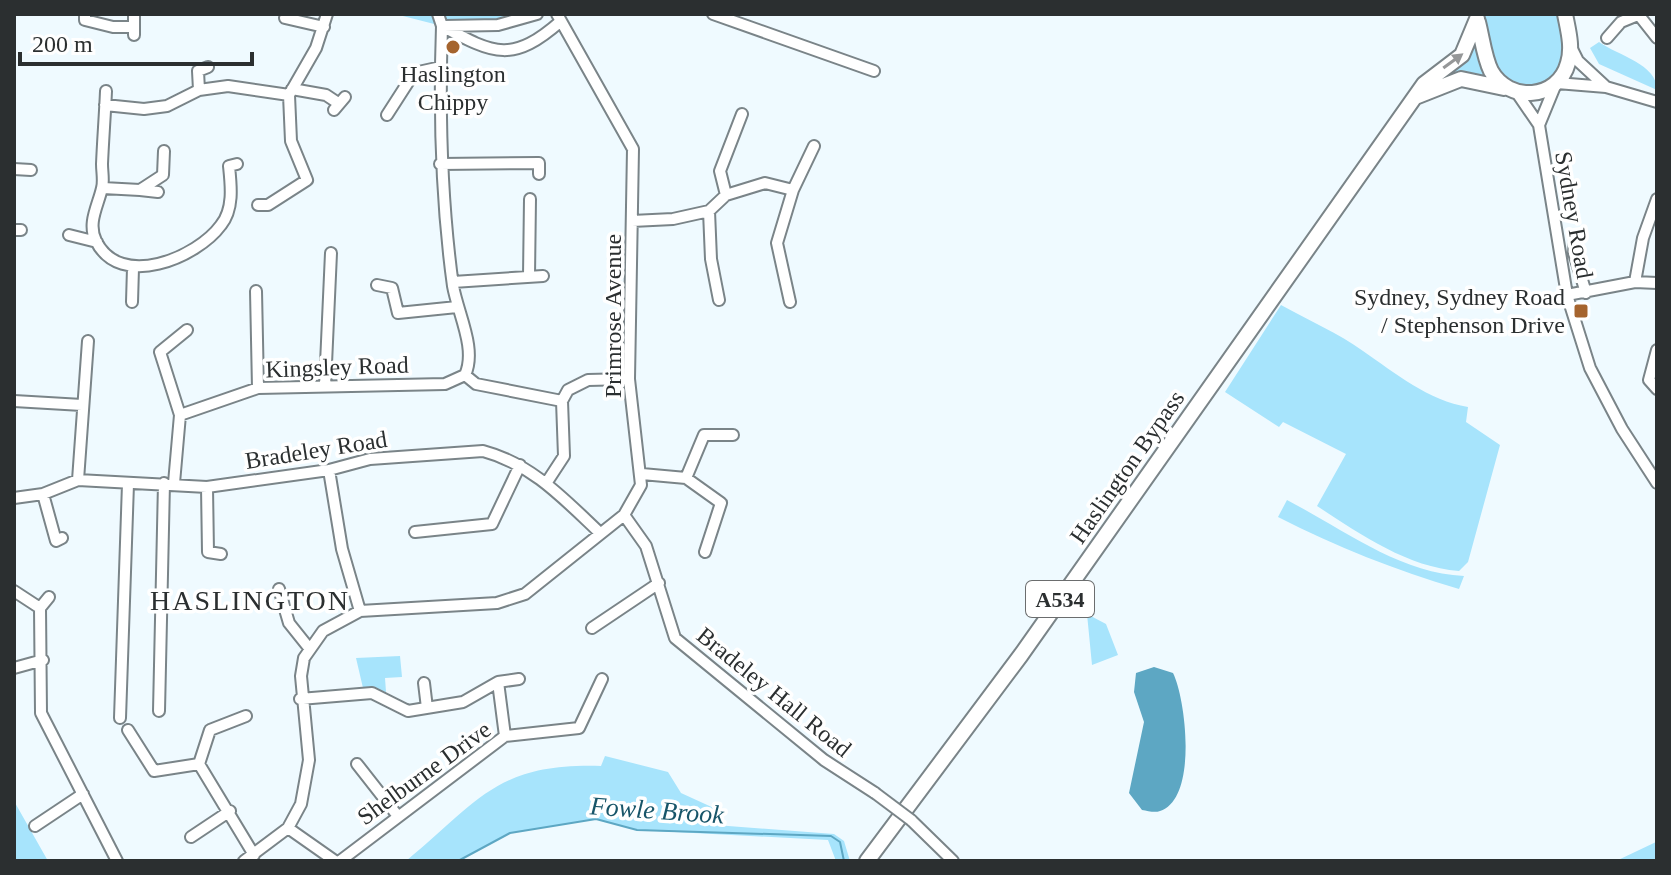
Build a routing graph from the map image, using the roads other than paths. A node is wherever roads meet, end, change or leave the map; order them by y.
1 (85, 14) edge
2 (134, 14) edge
3 (327, 14) edge
4 (438, 14) edge
5 (537, 14) edge
6 (713, 14) edge
7 (1565, 14) edge
8 (1638, 14) edge
9 (1477, 16) edge
10 (559, 17) edge
11 (285, 18) dead end
12 (442, 26) junction
13 (324, 27) junction
14 (1607, 38) dead end
15 (1657, 38) edge
16 (1571, 47) junction
17 (441, 67) junction
18 (198, 68) dead end
19 (874, 71) dead end
20 (1556, 84) junction
21 (1606, 87) junction
22 (199, 90) junction
23 (106, 91) dead end
24 (291, 92) junction
25 (1515, 92) junction
26 (1418, 96) junction
27 (1657, 102) edge
28 (339, 103) dead end
29 (105, 105) junction
30 (742, 114) dead end
31 (387, 115) dead end
32 (1539, 125) junction
33 (814, 146) dead end
34 (164, 151) dead end
35 (229, 164) dead end
36 (440, 164) junction
37 (14, 169) edge
38 (539, 169) dead end
39 (31, 170) dead end
40 (103, 188) junction
41 (140, 190) junction
42 (793, 190) junction
43 (158, 192) dead end
44 (726, 195) junction
45 (530, 199) dead end
46 (1657, 199) edge
47 (258, 205) dead end
48 (709, 211) junction
49 (632, 221) junction
50 (69, 235) dead end
51 (1575, 239) dead end
52 (97, 242) junction
53 (331, 253) dead end
54 (133, 268) junction
55 (529, 276) junction
56 (543, 276) dead end
57 (453, 282) junction
58 (1635, 282) junction
59 (1657, 283) edge
60 (377, 285) dead end
61 (256, 291) dead end
62 (1586, 293) junction
63 (1567, 295) junction
64 (719, 300) dead end
65 (132, 302) dead end
66 (790, 302) dead end
67 (457, 307) junction
68 (187, 330) dead end
69 (88, 341) dead end
70 (1657, 350) edge
71 (465, 375) junction
72 (629, 379) junction
73 (325, 386) junction
74 (258, 388) junction
75 (1657, 389) edge
76 (14, 401) edge
77 (562, 401) junction
78 (82, 405) junction
79 (180, 415) junction
80 (733, 435) dead end
81 (520, 465) junction
82 (329, 470) junction
83 (642, 474) junction
84 (686, 478) junction
85 (78, 480) junction
86 (547, 482) junction
87 (169, 483) junction
88 (1657, 483) edge
89 (128, 484) junction
90 (207, 487) junction
91 (43, 494) junction
92 (14, 498) edge
93 (624, 515) junction
94 (415, 532) dead end
95 (600, 533) junction
96 (62, 538) dead end
97 (705, 552) dead end
98 (221, 554) dead end
99 (659, 583) junction
100 (279, 589) dead end
101 (14, 591) edge
102 (49, 597) dead end
103 (40, 608) junction
104 (360, 611) junction
105 (592, 628) dead end
106 (309, 648) junction
107 (43, 660) junction
108 (14, 668) edge
109 (519, 679) dead end
110 (602, 679) dead end
111 (498, 682) junction
112 (424, 683) dead end
113 (300, 699) junction
114 (427, 708) junction
115 (159, 711) dead end
116 (246, 716) dead end
117 (120, 718) dead end
118 (128, 730) dead end
119 (505, 736) junction
120 (199, 764) junction
121 (357, 764) dead end
122 (83, 794) junction
123 (230, 811) junction
124 (397, 815) junction
125 (35, 826) dead end
126 (288, 828) junction
127 (191, 837) dead end
128 (249, 858) edge
129 (112, 859) edge
130 (338, 861) edge
131 (867, 861) edge
132 (953, 861) edge

1 - 2 street
3 - 13 street
4 - 12 street
5 - 12 street
6 - 19 street
7 - 16 highway
8 - 14 street
8 - 15 street
9 - 25 highway
26 -> 9 highway, Haslington Bypass / A534
10 - 12 street
10 - 49 street, Primrose Avenue
11 - 13 street
12 - 17 street
13 - 24 street
16 - 20 highway
16 - 21 street
17 - 31 street
17 - 36 street
18 - 22 street
20 - 21 street
20 - 25 highway
20 - 32 street, Sydney Road
21 - 27 street
22 - 24 street
22 - 29 street
23 - 29 street
24 - 28 street
24 - 47 street
25 - 26 highway
25 - 32 street, Sydney Road
26 - 131 highway, Haslington Bypass / A534
29 - 40 street
30 - 44 street
32 - 63 street, Sydney Road
33 - 42 street
34 - 41 street
35 - 54 street
36 - 38 street
36 - 57 street
37 - 39 street
40 - 41 street
40 - 52 street
41 - 43 street
42 - 44 street
42 - 66 street
44 - 48 street
45 - 55 street
46 - 58 street
48 - 49 street
48 - 64 street
49 - 72 street, Primrose Avenue
50 - 52 street
51 - 62 street, Sydney Road
52 - 54 street
53 - 73 street
54 - 65 street
55 - 56 street
55 - 57 street
57 - 67 street
58 - 59 street
58 - 62 street
60 - 67 street
61 - 74 street
62 - 63 street
63 - 88 street, Sydney Road
67 - 71 street
68 - 79 street
69 - 78 street
70 - 75 street
71 - 73 street, Kingsley Road
71 - 77 street
72 - 77 street
72 - 83 street, Primrose Avenue
73 - 74 street, Kingsley Road
74 - 79 street, Kingsley Road
76 - 78 street
77 - 86 street
78 - 85 street
79 - 87 street
80 - 84 street
81 - 82 street, Bradeley Road
81 - 86 street, Bradeley Road
81 - 94 street
82 - 90 street, Bradeley Road
82 - 104 street
83 - 84 street
83 - 93 street
84 - 97 street
85 - 89 street, Bradeley Road
85 - 91 street, Bradeley Road
86 - 95 street, Bradeley Road
87 - 89 street, Bradeley Road
87 - 90 street, Bradeley Road
87 - 115 street
89 - 117 street
90 - 98 street
91 - 92 street, Bradeley Road
91 - 96 street
93 - 95 street
93 - 99 street, Bradeley Hall Road
95 - 104 street
99 - 105 street
99 - 132 street, Bradeley Hall Road, bridge
100 - 106 street
101 - 103 street
102 - 103 street
103 - 107 street
104 - 106 street
106 - 113 street
107 - 108 street
107 - 122 street
109 - 111 street
110 - 119 street, Shelburne Drive
111 - 114 street
111 - 119 street
112 - 114 street
113 - 114 street
113 - 126 street
116 - 120 street
118 - 120 street
119 - 124 street, Shelburne Drive
120 - 123 street
121 - 124 street
122 - 125 street
122 - 129 street
123 - 127 street
123 - 128 street
124 - 130 street, Shelburne Drive
126 - 128 street
126 - 130 street, Shelburne Drive

